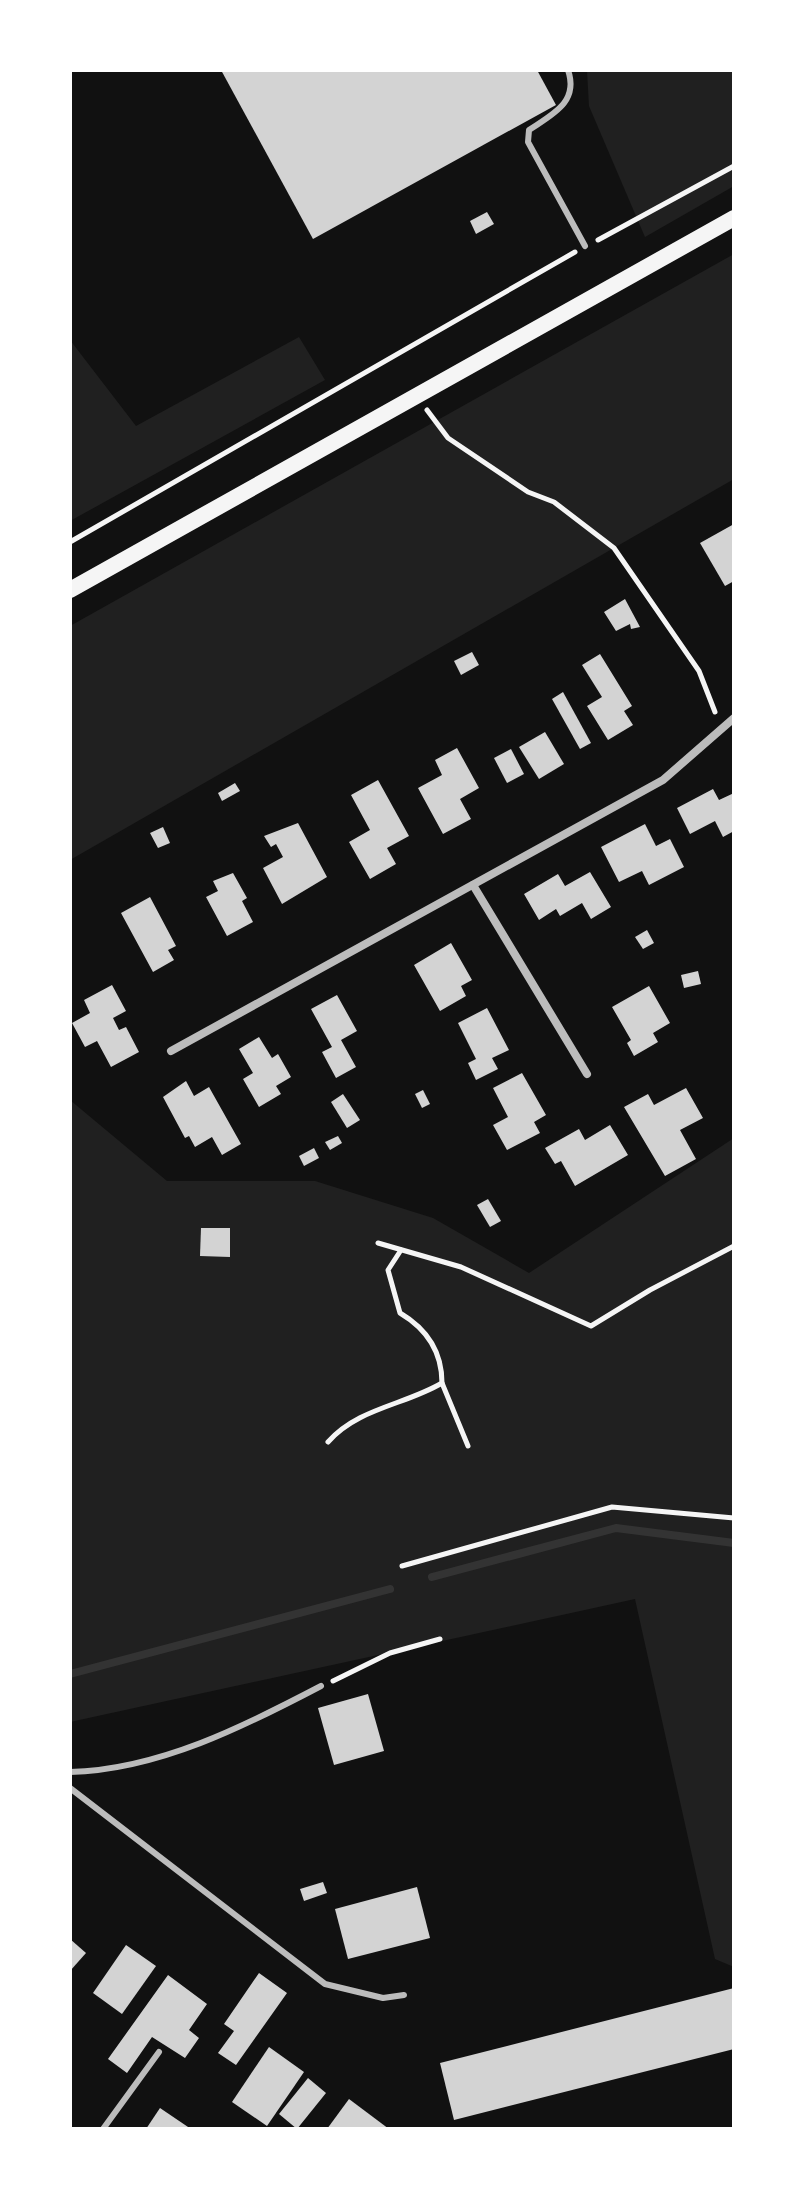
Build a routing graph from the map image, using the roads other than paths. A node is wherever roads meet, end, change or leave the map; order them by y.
1 (568, 70) edge
2 (734, 218) edge
3 (585, 246) road end
4 (70, 590) edge
5 (734, 718) edge
6 (473, 885) junction
7 (171, 1051) dead end
8 (587, 1074) dead end
9 (321, 1686) road end
10 (70, 1772) edge
11 (70, 1788) edge
12 (404, 1995) dead end
13 (159, 2052) dead end
14 (103, 2129) edge

1 - 3 lane
2 - 4 main road
5 - 6 street
6 - 7 street
6 - 8 street
9 - 10 lane
11 - 12 lane
13 - 14 lane

